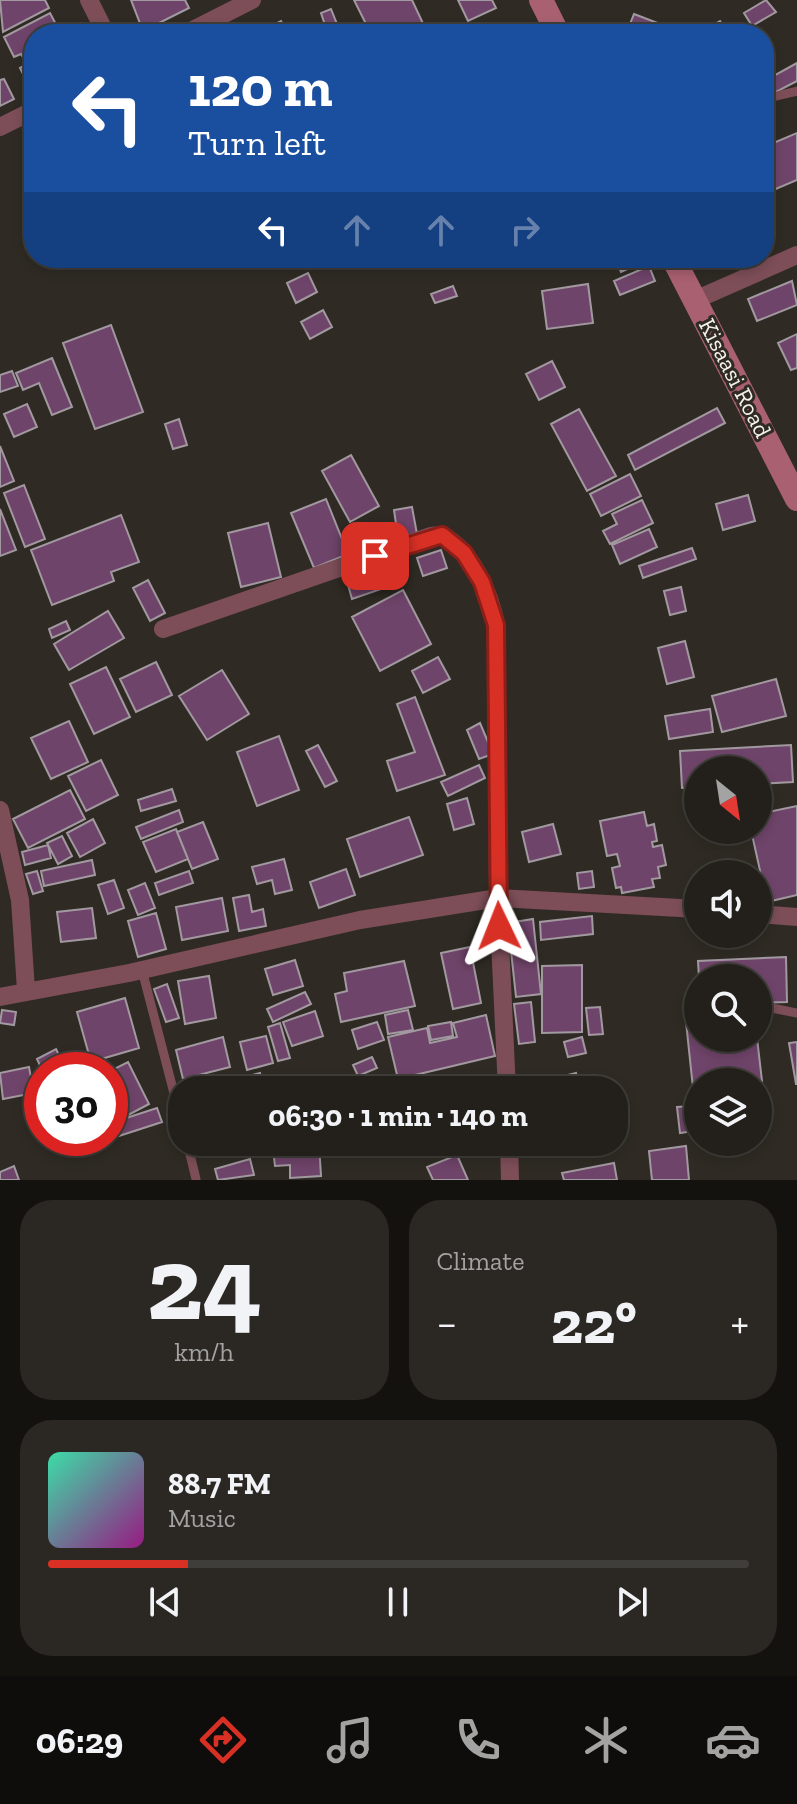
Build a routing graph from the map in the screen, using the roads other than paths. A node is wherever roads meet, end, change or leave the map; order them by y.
1 (89, 0) edge
2 (252, 0) edge
3 (541, 0) edge
4 (101, 24) edge
5 (205, 24) edge
6 (553, 24) edge
7 (797, 91) edge
8 (774, 97) edge
9 (24, 115) edge
10 (0, 127) edge
11 (797, 255) edge
12 (774, 265) edge
13 (678, 268) edge
14 (768, 268) edge
15 (695, 300) junction
16 (797, 499) edge
17 (163, 629) dead end
18 (0, 810) edge
19 (498, 898) junction
20 (684, 908) edge
21 (772, 915) edge
22 (797, 917) edge
23 (142, 970) junction
24 (26, 990) junction
25 (0, 997) edge
26 (772, 1008) dead end
27 (797, 1013) edge
28 (170, 1076) edge
29 (506, 1076) edge
30 (190, 1156) edge
31 (509, 1156) edge
32 (196, 1179) edge
33 (510, 1180) edge

1 - 4 street
2 - 5 street
3 - 6 main road
7 - 8 lane
9 - 10 street
11 - 12 street
13 - 15 main road, Kisaasi Road
14 - 15 street
15 - 16 main road, Kisaasi Road
17 - 19 street
18 - 24 street
19 - 20 street
19 - 23 street
19 - 29 street
21 - 22 street
23 - 24 street
23 - 28 lane
24 - 25 street
26 - 27 lane
30 - 32 lane
31 - 33 street

